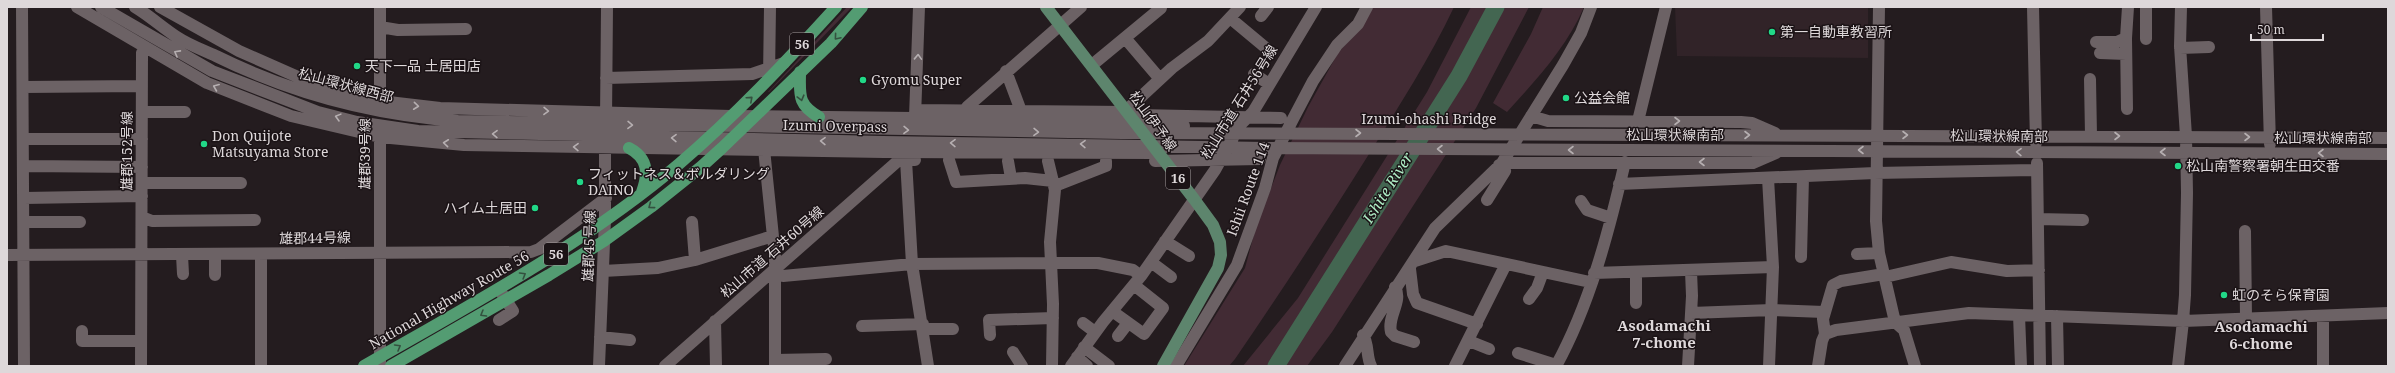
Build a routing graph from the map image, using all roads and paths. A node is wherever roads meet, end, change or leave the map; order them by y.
1 (22, 7) edge
2 (77, 7) edge
3 (101, 7) edge
4 (120, 7) edge
5 (135, 7) edge
6 (160, 7) edge
7 (380, 7) edge
8 (607, 7) edge
9 (770, 7) edge
10 (836, 7) edge
11 (862, 7) edge
12 (919, 7) edge
13 (1046, 7) edge
14 (1081, 7) edge
15 (1240, 7) edge
16 (1316, 7) edge
17 (1367, 7) edge
18 (1591, 7) edge
19 (1666, 7) edge
20 (1879, 7) edge
21 (2033, 7) edge
22 (2128, 7) edge
23 (2146, 7) edge
24 (2181, 7) edge
25 (2266, 7) edge
26 (1161, 8) dead end
27 (152, 17) junction
28 (1230, 18) junction
29 (1060, 25) junction
30 (108, 26) junction
31 (380, 28) junction
32 (466, 29) dead end
33 (1125, 38) junction
34 (2126, 38) junction
35 (2146, 39) dead end
36 (2209, 47) dead end
37 (144, 48) junction
38 (1266, 48) dead end
39 (2180, 48) junction
40 (2126, 54) junction
41 (770, 56) junction
42 (1092, 65) junction
43 (212, 71) junction
44 (1006, 71) junction
45 (756, 72) junction
46 (800, 72) junction
47 (1254, 74) dead end
48 (769, 75) junction
49 (606, 78) junction
50 (2090, 79) dead end
51 (1160, 80) junction
52 (1269, 84) junction
53 (23, 86) junction
54 (142, 86) junction
55 (337, 92) junction
56 (380, 107) junction
57 (2126, 109) dead end
58 (967, 111) junction
59 (1021, 111) junction
60 (142, 112) junction
61 (185, 112) dead end
62 (606, 112) junction
63 (1062, 112) junction
64 (1127, 112) junction
65 (915, 114) junction
66 (731, 116) junction
67 (754, 116) junction
68 (1531, 116) junction
69 (818, 117) junction
70 (1250, 117) junction
71 (1281, 118) dead end
72 (1548, 121) junction
73 (1638, 121) junction
74 (319, 122) junction
75 (548, 129) junction
76 (380, 131) junction
77 (1248, 133) junction
78 (1610, 134) joint
79 (1779, 135) junction
80 (1877, 135) junction
81 (2036, 136) junction
82 (2091, 136) junction
83 (2186, 136) junction
84 (2270, 137) junction
85 (2388, 138) edge
86 (23, 139) junction
87 (142, 139) junction
88 (1122, 139) junction
89 (605, 147) junction
90 (698, 147) junction
91 (629, 148) junction
92 (722, 148) junction
93 (1266, 148) junction
94 (764, 149) junction
95 (1877, 150) junction
96 (1780, 151) junction
97 (2037, 152) junction
98 (2186, 152) junction
99 (2270, 153) junction
100 (2388, 154) edge
101 (1049, 157) junction
102 (1221, 159) junction
103 (1260, 159) dead end
104 (903, 160) junction
105 (948, 160) junction
106 (1162, 160) junction
107 (1008, 161) junction
108 (1062, 161) junction
109 (1106, 161) junction
110 (1524, 162) junction
111 (1625, 162) junction
112 (1500, 164) junction
113 (23, 166) junction
114 (142, 167) junction
115 (2037, 170) junction
116 (1875, 173) junction
117 (1803, 177) junction
118 (1012, 178) junction
119 (1768, 178) junction
120 (241, 182) dead end
121 (142, 183) junction
122 (1054, 183) junction
123 (1620, 184) junction
124 (642, 192) junction
125 (142, 196) junction
126 (24, 198) junction
127 (606, 198) junction
128 (1194, 199) junction
129 (1487, 200) dead end
130 (1581, 201) dead end
131 (142, 217) junction
132 (1611, 218) junction
133 (606, 219) junction
134 (2038, 219) junction
135 (255, 220) dead end
136 (2083, 220) dead end
137 (24, 222) junction
138 (80, 222) dead end
139 (692, 222) dead end
140 (1435, 228) junction
141 (2245, 231) dead end
142 (773, 236) junction
143 (604, 241) junction
144 (1166, 241) junction
145 (1446, 251) junction
146 (380, 253) junction
147 (1879, 253) junction
148 (24, 254) junction
149 (215, 254) junction
150 (261, 254) junction
151 (1857, 254) dead end
152 (7, 255) edge
153 (142, 255) junction
154 (182, 255) junction
155 (1189, 256) dead end
156 (1801, 257) dead end
157 (695, 260) junction
158 (1151, 262) junction
159 (1050, 263) junction
160 (912, 264) junction
161 (1506, 264) junction
162 (1412, 265) junction
163 (1773, 268) junction
164 (2039, 270) junction
165 (604, 271) junction
166 (1691, 271) junction
167 (773, 272) junction
168 (1543, 272) junction
169 (1636, 273) junction
170 (183, 274) dead end
171 (216, 275) dead end
172 (1884, 275) junction
173 (1171, 277) dead end
174 (1592, 278) junction
175 (1137, 281) junction
176 (1396, 287) junction
177 (500, 289) junction
178 (1529, 299) dead end
179 (507, 300) junction
180 (1636, 303) dead end
181 (1772, 310) junction
182 (1112, 311) junction
183 (1824, 312) junction
184 (1691, 313) junction
185 (2388, 313) edge
186 (2020, 315) junction
187 (2040, 315) junction
188 (2057, 316) junction
189 (2323, 316) junction
190 (2246, 317) junction
191 (1053, 318) junction
192 (499, 320) dead end
193 (715, 321) junction
194 (2183, 321) junction
195 (1895, 322) junction
196 (1083, 323) dead end
197 (1128, 323) junction
198 (1477, 324) junction
199 (862, 326) dead end
200 (923, 326) junction
201 (954, 329) dead end
202 (82, 331) dead end
203 (1095, 332) junction
204 (1825, 334) junction
205 (990, 335) dead end
206 (1363, 335) junction
207 (1118, 336) dead end
208 (600, 338) junction
209 (630, 340) dead end
210 (141, 341) junction
211 (1469, 341) junction
212 (1414, 342) dead end
213 (1489, 349) dead end
214 (1013, 352) dead end
215 (1518, 353) dead end
216 (1078, 357) edge
217 (826, 359) dead end
218 (381, 361) edge
219 (775, 363) edge
220 (670, 364) edge
221 (1556, 365) edge
222 (24, 366) edge
223 (141, 366) edge
224 (261, 366) edge
225 (364, 366) edge
226 (391, 366) edge
227 (598, 366) edge
228 (716, 366) edge
229 (928, 366) edge
230 (1022, 366) edge
231 (1052, 366) edge
232 (1087, 366) edge
233 (1109, 366) edge
234 (1164, 366) edge
235 (1176, 366) edge
236 (1345, 366) edge
237 (1371, 366) edge
238 (1455, 366) edge
239 (1688, 366) edge
240 (1769, 366) edge
241 (1818, 366) edge
242 (1915, 366) edge
243 (2021, 366) edge
244 (2040, 366) edge
245 (2058, 366) edge
246 (2178, 366) edge
247 (2323, 366) edge

1 - 53 street
2 - 30 street
43 -> 3 street
4 - 30 street
5 - 27 street
6 - 55 street
7 - 31 street, 雄郡39号線
8 - 49 street, 雄郡45号線
9 - 41 street
10 - 48 highway, National Highway Route 56 / 56
11 -> 46 highway, National Highway Route 56 / 56
65 -> 12 street
13 - 29 main road, 松山伊予線 / 16
14 - 29 street
15 - 28 street
16 - 52 street, 松山市道 石井56号線
17 - 235 street, Ishii Route 114
18 - 68 street
19 - 73 street
20 - 80 street
21 - 81 street
22 - 34 street
23 - 35 street
24 - 39 street
25 - 84 street
26 - 33 street
27 - 55 street
27 - 56 street, 松山環状線西部
28 - 38 street
28 - 51 street
29 - 42 main road, 松山伊予線 / 16
29 - 44 street
30 - 37 street
31 - 32 street
31 - 56 street, 雄郡39号線
33 - 42 street
33 - 51 street
34 - 40 street
34 - 40 street
36 - 39 street
37 - 54 street, 雄郡152号線
74 -> 37 street
39 - 83 street
40 - 57 street
41 - 45 street
41 - 48 street
42 - 64 main road, 松山伊予線 / 16
43 - 74 street
76 -> 43 street, 松山環状線西部
44 - 58 street
44 - 59 street
45 - 48 street
45 - 49 street
46 - 67 highway, National Highway Route 56 / 56
46 -> 69 highway
47 - 52 street
66 -> 48 highway, National Highway Route 56 / 56
49 - 62 street, 雄郡45号線
50 - 82 street
51 - 64 street
52 - 70 street, 松山市道 石井56号線
53 - 54 street
53 - 86 street
54 - 60 street, 雄郡152号線
55 - 56 street
56 -> 62 street
56 - 75 street, 松山環状線西部
56 - 76 street, 雄郡39号線
58 - 59 street
58 - 65 street
59 - 63 street
60 - 61 street
60 - 87 street, 雄郡152号線
62 - 66 street
62 - 89 street, 雄郡45号線
63 - 64 street
63 - 108 street
64 - 70 street
64 - 106 main road, 松山伊予線 / 16
65 - 69 street
65 -> 77 street, Izumi-ohashi Bridge
66 - 67 street
66 - 90 highway, National Highway Route 56 / 56
67 - 69 street
67 - 92 highway, National Highway Route 56 / 56
68 - 72 street
68 - 112 street
70 - 71 street
70 - 102 street, 松山市道 石井56号線
72 - 73 street
72 - 110 street
73 -> 79 street
74 - 76 street
75 -> 76 street, 松山環状線西部
75 - 88 street, Izumi Overpass
89 -> 76 street
76 - 146 street, 雄郡39号線
77 -> 78 street, Izumi-ohashi Bridge
77 - 88 street, Izumi-ohashi Bridge
78 -> 79 street, 松山環状線南部
79 - 80 street, 松山環状線南部
80 -> 81 street, 松山環状線南部
80 - 95 street
81 - 82 street, 松山環状線南部
81 - 97 street
82 -> 83 street, 松山環状線南部
83 -> 84 street, 松山環状線南部
83 - 98 street
84 - 85 street, 松山環状線南部
84 - 99 street
86 - 87 street
86 - 113 street
87 - 114 street, 雄郡152号線
88 - 93 street
89 - 91 street
89 - 127 street, 雄郡45号線
90 - 91 street
90 - 92 street
90 - 124 highway, National Highway Route 56 / 56
91 - 124 highway
92 - 94 street
92 -> 143 highway, National Highway Route 56 / 56
96 -> 93 street, 松山環状線南部
93 - 101 street
94 - 101 street
94 - 142 street
95 -> 96 street, 松山環状線南部
97 -> 95 street, 松山環状線南部
95 - 116 street
96 -> 111 street
98 -> 97 street, 松山環状線南部
97 - 115 street
98 - 99 street, 松山環状線南部
98 - 194 street
100 -> 99 street, 松山環状線南部
101 - 107 street
101 - 108 street
101 - 122 street
102 - 103 street
102 - 106 street
102 - 128 street, 松山市道 石井56号線
104 - 105 street
104 - 160 street
104 - 167 street, 松山市道 石井60号線
105 - 107 street
105 - 118 street
106 - 109 street
106 - 128 main road, 松山伊予線 / 16
107 - 118 street
108 - 109 street
109 - 122 street
110 - 111 street
110 - 112 street
111 - 123 street
112 - 129 street
112 - 140 street
113 - 114 street
113 - 126 street
114 - 121 street, 雄郡152号線
115 - 116 street
115 - 134 street
116 - 117 street
116 - 147 street
117 - 119 street
117 - 156 street
118 - 122 street
119 - 123 street
119 - 163 street
120 - 121 street
121 - 125 street, 雄郡152号線
122 - 159 street
123 - 132 street
124 - 133 highway, National Highway Route 56 / 56
125 - 126 street
125 - 131 street, 雄郡152号線
126 - 137 street
127 - 133 street, 雄郡45号線
127 - 146 street, 雄郡44号線
128 - 144 street, 松山市道 石井56号線
128 - 234 main road, 松山伊予線 / 16
130 - 132 street
131 - 135 street
131 - 153 street, 雄郡152号線
132 - 174 street
133 - 143 street, 雄郡45号線
177 -> 133 highway, National Highway Route 56 / 56
134 - 136 street
134 - 164 street
137 - 138 street
137 - 148 street
139 - 157 street
140 - 145 street
140 - 162 street
141 - 190 street
142 - 157 street
142 - 167 street
143 - 165 street, 雄郡45号線
143 - 179 highway, National Highway Route 56 / 56
144 - 155 street
144 - 158 street, 松山市道 石井56号線
145 - 161 street
145 - 162 street
146 - 150 street, 雄郡44号線
146 - 218 street, 雄郡39号線
147 - 151 street
147 - 172 street
148 - 152 street, 雄郡44号線
148 - 153 street, 雄郡44号線
148 - 222 street
149 - 150 street, 雄郡44号線
149 - 154 street, 雄郡44号線
149 - 171 street
150 - 224 street
153 - 154 street, 雄郡44号線
153 - 210 street, 雄郡152号線
154 - 170 street
157 - 165 street
158 - 173 street
158 - 175 street, 松山市道 石井56号線
159 - 160 street
159 - 175 street
159 - 191 street
160 - 167 street
160 - 200 street
161 - 168 street
161 - 198 street
162 - 176 street
162 - 198 street
163 - 166 street
163 - 181 street
164 - 172 street
164 - 187 street
165 - 208 street, 雄郡45号線
166 - 169 street
166 - 184 street
167 - 193 street, 松山市道 石井60号線
167 - 219 street
168 - 174 street
168 - 178 street
169 - 174 street
169 - 180 street
172 - 183 street
172 - 195 street
174 - 221 street
175 - 182 street, 松山市道 石井56号線
175 - 197 street
176 - 206 street
176 - 212 street
177 - 179 street
218 -> 177 highway, National Highway Route 56 / 56
179 - 192 street
179 -> 226 highway, National Highway Route 56 / 56
181 - 183 street
181 - 184 street
181 - 240 street
182 - 197 street
182 - 203 street, 松山市道 石井56号線
183 - 204 street
184 - 239 street
185 - 189 street
186 - 187 street
186 - 195 street
186 - 243 street
187 - 188 street
187 - 244 street
188 - 194 street
188 - 245 street
189 - 190 street
189 - 247 street
190 - 194 street
191 - 205 street
191 - 231 street
193 - 220 street, 松山市道 石井60号線
193 - 228 street
194 - 246 street
195 - 204 street
195 - 242 street
196 - 203 street
197 - 207 street
198 - 211 street
199 - 200 street
200 - 201 street
200 - 229 street
202 - 210 street
203 - 216 street, 松山市道 石井56号線
204 - 241 street
206 - 236 street
206 - 237 street
208 - 209 street
208 - 227 street, 雄郡45号線
210 - 223 street, 雄郡152号線
211 - 213 street
211 - 238 street
214 - 230 street
215 - 221 street
216 - 232 street
216 - 233 street
217 - 219 street
218 - 225 highway, National Highway Route 56 / 56

